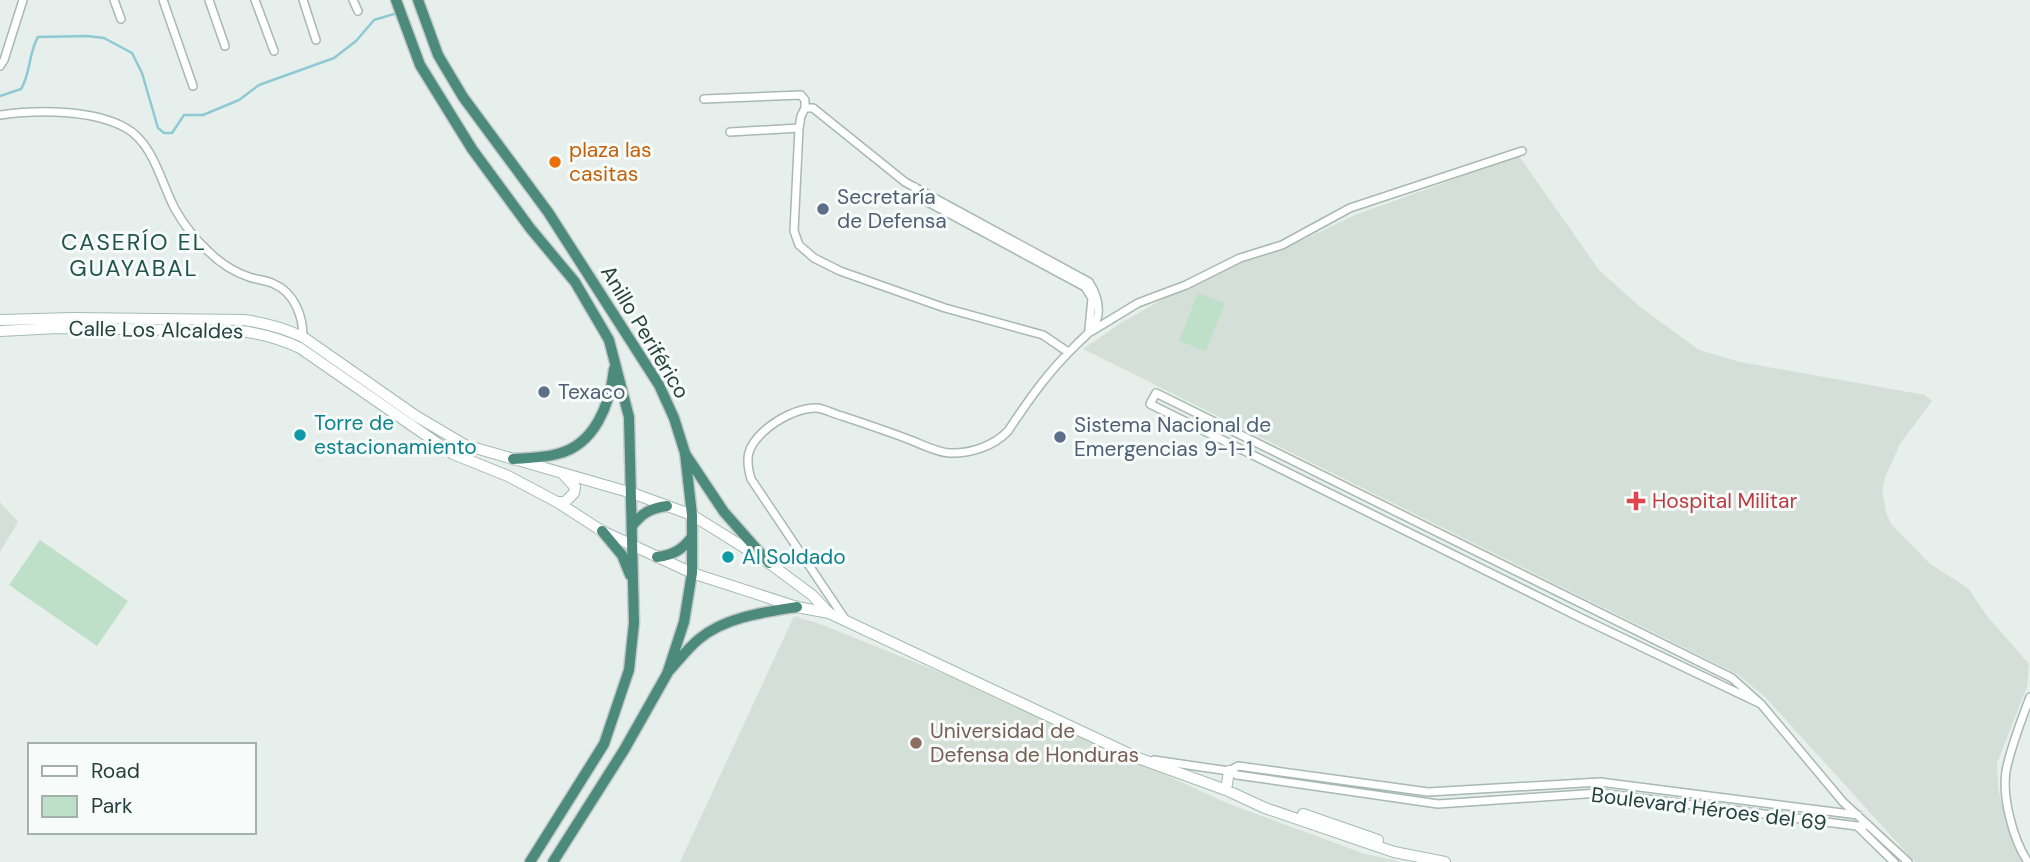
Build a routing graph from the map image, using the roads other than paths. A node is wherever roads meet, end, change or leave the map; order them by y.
1 (23, 0) edge
2 (114, 0) edge
3 (163, 0) edge
4 (209, 0) edge
5 (254, 0) edge
6 (303, 0) edge
7 (353, 0) edge
8 (396, 0) edge
9 (418, 0) edge
10 (358, 11) dead end
11 (121, 19) dead end
12 (316, 40) dead end
13 (225, 46) dead end
14 (274, 51) dead end
15 (0, 66) edge
16 (193, 86) dead end
17 (704, 99) dead end
18 (805, 108) junction
19 (0, 116) edge
20 (799, 128) junction
21 (730, 132) dead end
22 (1522, 151) dead end
23 (0, 320) edge
24 (0, 331) edge
25 (1088, 333) junction
26 (303, 337) junction
27 (1068, 352) junction
28 (615, 359) junction
29 (685, 453) junction
30 (513, 459) junction
31 (560, 472) junction
32 (632, 493) junction
33 (557, 502) junction
34 (667, 506) junction
35 (692, 515) junction
36 (632, 526) junction
37 (602, 531) junction
38 (692, 537) junction
39 (632, 546) junction
40 (657, 557) junction
41 (769, 563) junction
42 (692, 573) junction
43 (633, 589) junction
44 (797, 607) junction
45 (829, 613) junction
46 (847, 621) junction
47 (667, 673) junction
48 (2030, 697) edge
49 (1761, 704) junction
50 (1138, 758) junction
51 (1229, 771) junction
52 (1226, 790) junction
53 (1843, 802) junction
54 (1848, 815) junction
55 (1859, 815) junction
56 (1868, 825) junction
57 (1857, 826) junction
58 (530, 862) edge
59 (552, 862) edge
60 (1445, 862) edge
61 (1894, 862) edge
62 (1908, 862) edge
63 (2028, 862) edge

1 - 15 street
2 - 11 street
3 - 16 street
4 - 13 street
5 - 14 street
6 - 12 street
7 - 10 street
8 - 28 highway, Anillo Periférico
9 - 29 highway, Anillo Periférico
17 - 18 street
18 - 20 street
18 - 25 street
19 - 26 street
20 - 21 street
20 - 27 street
22 - 25 street
23 - 26 main road, Calle Los Alcaldes
24 - 33 main road, Calle Los Alcaldes
25 - 27 street
26 - 30 main road, Calle Los Alcaldes
27 - 46 street
28 - 30 highway
28 - 32 highway, Anillo Periférico
29 - 35 highway, Anillo Periférico
29 - 41 highway
30 - 31 main road, Calle Los Alcaldes
31 - 32 main road, Calle Los Alcaldes
31 - 33 main road
32 - 34 main road, Calle Los Alcaldes
32 - 36 highway, Anillo Periférico
33 - 37 main road, Calle Los Alcaldes
34 - 35 main road
34 - 36 highway
35 - 38 highway, Anillo Periférico
35 - 41 main road
36 - 39 highway, Anillo Periférico
37 - 39 main road, Calle Los Alcaldes
37 - 43 highway
38 - 40 highway
38 - 42 highway, Anillo Periférico
39 - 40 main road
39 - 43 highway, Anillo Periférico
40 - 42 main road
41 - 45 main road
42 - 44 main road
42 - 47 highway, Anillo Periférico
43 - 58 highway, Anillo Periférico
44 - 45 main road
44 - 47 highway
45 - 46 main road
46 - 50 main road
47 - 59 highway, Anillo Periférico
48 - 63 street
49 - 49 street, Boulevard Héroes del 69
49 - 53 street, Boulevard Héroes del 69
50 - 51 street, Boulevard Héroes del 69
50 - 52 main road
51 - 52 main road
51 - 54 street, Boulevard Héroes del 69
51 - 57 street, Boulevard Héroes del 69
52 - 60 main road
53 - 54 street, Boulevard Héroes del 69
53 - 55 street, Boulevard Héroes del 69
54 - 55 street, Boulevard Héroes del 69
54 - 57 street, Boulevard Héroes del 69
55 - 56 street, Boulevard Héroes del 69
56 - 57 street, Boulevard Héroes del 69
56 - 62 street, Boulevard Héroes del 69
57 - 61 street, Boulevard Héroes del 69

